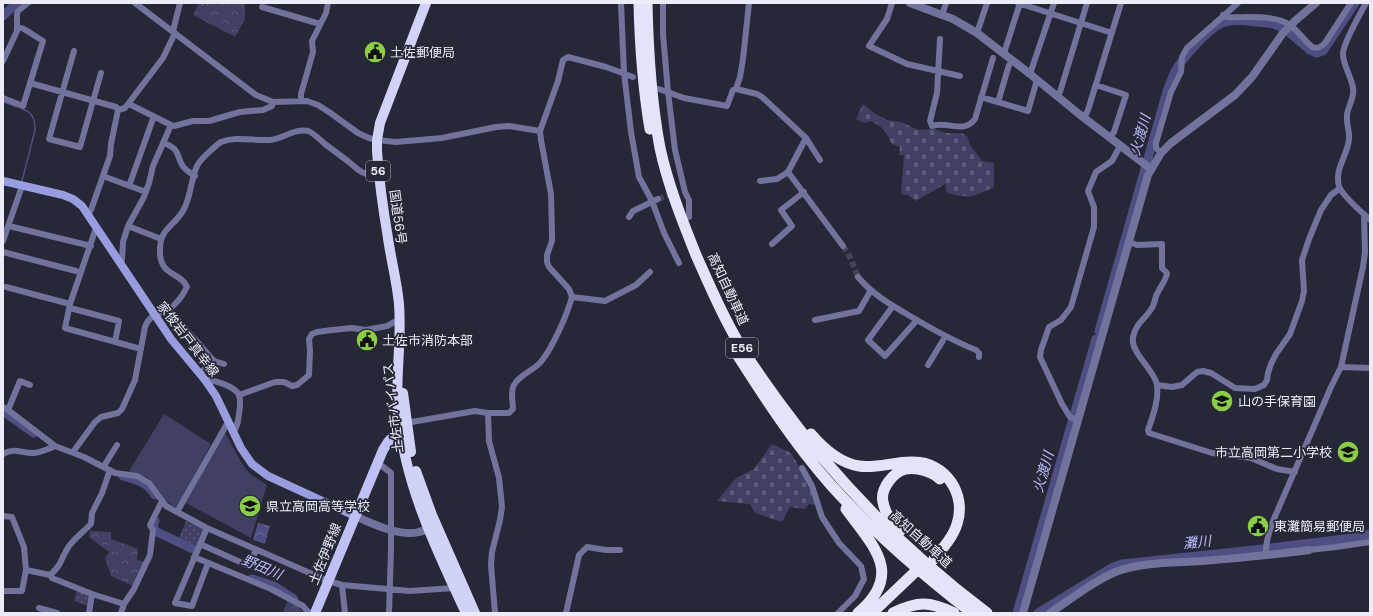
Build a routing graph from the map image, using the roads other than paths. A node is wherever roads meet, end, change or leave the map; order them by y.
1 (28, 3) edge
2 (135, 3) edge
3 (180, 3) edge
4 (328, 3) edge
5 (426, 3) edge
6 (621, 3) edge
7 (639, 3) edge
8 (647, 3) edge
9 (663, 3) edge
10 (748, 3) edge
11 (892, 3) edge
12 (910, 3) edge
13 (946, 3) edge
14 (986, 3) edge
15 (1019, 3) edge
16 (1054, 3) edge
17 (1087, 3) edge
18 (1122, 3) edge
19 (1238, 3) edge
20 (1316, 3) edge
21 (1351, 3) edge
22 (1366, 3) edge
23 (262, 7) dead end
24 (1050, 14) junction
25 (942, 15) junction
26 (1223, 16) junction
27 (1081, 23) junction
28 (320, 24) junction
29 (1290, 25) junction
30 (18, 27) junction
31 (174, 32) junction
32 (977, 33) junction
33 (1112, 33) junction
34 (940, 39) dead end
35 (74, 51) dead end
36 (1003, 53) junction
37 (993, 58) dead end
38 (3, 61) edge
39 (1010, 65) dead end
40 (938, 70) junction
41 (101, 73) dead end
42 (624, 73) junction
43 (1030, 74) junction
44 (960, 76) dead end
45 (633, 77) dead end
46 (1037, 80) junction
47 (30, 83) junction
48 (1096, 85) junction
49 (659, 89) dead end
50 (736, 89) junction
51 (62, 91) junction
52 (668, 92) junction
53 (1056, 96) junction
54 (981, 97) junction
55 (3, 98) edge
56 (92, 100) junction
57 (301, 101) junction
58 (273, 102) junction
59 (998, 102) junction
60 (129, 104) junction
61 (118, 110) junction
62 (154, 116) junction
63 (1084, 118) junction
64 (171, 126) junction
65 (540, 131) junction
66 (806, 138) junction
67 (1110, 138) junction
68 (377, 140) junction
69 (164, 143) junction
70 (1120, 146) junction
71 (1161, 153) junction
72 (820, 160) dead end
73 (1148, 167) junction
74 (788, 172) junction
75 (379, 175) junction
76 (103, 176) junction
77 (195, 176) junction
78 (3, 181) edge
79 (760, 181) dead end
80 (22, 186) junction
81 (130, 186) junction
82 (1339, 189) junction
83 (146, 192) junction
84 (685, 192) junction
85 (804, 192) junction
86 (677, 193) tunnel mouth
87 (655, 200) junction
88 (1364, 214) junction
89 (88, 215) junction
90 (629, 217) dead end
91 (689, 217) dead end
92 (1370, 220) edge
93 (9, 226) junction
94 (128, 226) junction
95 (97, 229) junction
96 (162, 239) junction
97 (3, 241) edge
98 (1129, 242) junction
99 (772, 244) dead end
100 (90, 246) junction
101 (843, 246) tunnel mouth
102 (3, 252) edge
103 (679, 263) dead end
104 (120, 264) junction
105 (76, 271) dead end
106 (650, 272) dead end
107 (858, 277) tunnel mouth
108 (6, 288) dead end
109 (871, 290) junction
110 (572, 297) junction
111 (70, 306) junction
112 (893, 306) junction
113 (168, 309) junction
114 (154, 315) junction
115 (400, 319) junction
116 (815, 320) dead end
117 (917, 320) junction
118 (945, 337) junction
119 (737, 341) junction
120 (115, 342) junction
121 (400, 347) joint
122 (141, 349) junction
123 (979, 357) dead end
124 (214, 361) junction
125 (224, 364) dead end
126 (928, 365) dead end
127 (1341, 367) junction
128 (1370, 368) edge
129 (202, 376) junction
130 (1157, 385) junction
131 (30, 386) dead end
132 (239, 395) junction
133 (6, 409) edge
134 (488, 413) junction
135 (1074, 418) junction
136 (228, 422) junction
137 (403, 426) junction
138 (233, 432) junction
139 (116, 445) dead end
140 (55, 446) junction
141 (73, 452) junction
142 (3, 454) edge
143 (378, 463) junction
144 (104, 466) junction
145 (802, 468) dead end
146 (110, 470) junction
147 (1295, 472) junction
148 (830, 484) junction
149 (162, 501) junction
150 (178, 512) junction
151 (3, 516) edge
152 (355, 516) junction
153 (207, 528) junction
154 (432, 528) junction
155 (390, 529) junction
156 (1370, 542) edge
157 (200, 544) junction
158 (256, 550) junction
159 (620, 550) dead end
160 (1309, 550) joint
161 (1265, 553) junction
162 (194, 557) junction
163 (933, 562) junction
164 (208, 563) junction
165 (249, 566) junction
166 (26, 570) junction
167 (50, 574) junction
168 (245, 575) junction
169 (328, 581) junction
170 (342, 585) junction
171 (454, 588) junction
172 (390, 590) junction
173 (3, 591) edge
174 (92, 594) junction
175 (124, 604) junction
176 (39, 608) dead end
177 (57, 613) edge
178 (89, 613) edge
179 (121, 613) edge
180 (309, 613) edge
181 (315, 613) edge
182 (345, 613) edge
183 (389, 613) edge
184 (466, 613) edge
185 (475, 613) edge
186 (495, 613) edge
187 (566, 613) edge
188 (838, 613) edge
189 (858, 613) edge
190 (872, 613) edge
191 (878, 613) edge
192 (893, 613) edge
193 (954, 613) edge
194 (972, 613) edge
195 (986, 613) edge
196 (1023, 613) edge
197 (1050, 613) edge

1 - 30 street
2 - 31 street
3 - 31 street
4 - 28 street
5 - 68 highway, 国道56号 / 56
6 - 42 street
7 - 148 highway, 高知自動車道 / E56
8 - 119 highway, 高知自動車道 / E56
9 - 52 street
10 - 50 street
11 - 40 street
12 - 25 street
13 - 25 street
14 - 32 street
15 - 24 street
15 - 36 street
16 - 24 street
17 - 27 street
18 - 33 street
19 - 26 street
20 - 29 street
21 - 29 street
22 - 82 street
23 - 28 street
24 - 27 street
24 - 43 street
25 - 32 street
26 - 29 street
26 - 71 street
27 - 33 street
27 - 53 street
28 - 57 street
29 - 71 street
30 - 38 street
30 - 47 street
31 - 58 street
31 - 60 street
32 - 36 street
33 - 48 street
34 - 40 street
35 - 51 street
36 - 43 street
37 - 54 street
39 - 59 street
40 - 44 street
40 - 54 street
41 - 56 street
42 - 45 street
42 - 65 street
42 - 87 street
43 - 46 street
46 - 53 street
46 - 59 street
47 - 51 street
47 - 55 street
48 - 63 street
48 - 67 street
49 - 52 street
50 - 52 street
50 - 66 street
51 - 56 street
51 - 56 street
52 - 84 street
53 - 63 street
54 - 59 street
56 - 61 street
57 - 58 street
57 - 68 street
58 - 64 street
60 - 61 street
60 - 62 street
61 - 76 street
62 - 64 street
62 - 81 street
63 - 67 street
64 - 69 street
65 - 68 street
65 - 110 street
66 - 72 street
66 - 74 street
67 - 70 street
68 - 75 highway, 国道56号 / 56
69 - 77 street
69 - 83 street
70 - 73 street
70 - 135 street
71 - 73 street
73 - 98 street
74 - 79 street
74 - 85 street
75 - 77 street
75 - 115 highway, 国道56号 / 56
76 - 81 street
76 - 89 street
77 - 96 street
78 - 80 main road, 家俊岩戸真幸線
80 - 89 main road, 家俊岩戸真幸線
80 - 93 street
81 - 83 street
82 - 88 street
82 - 130 street
83 - 94 street
84 - 86 street
84 - 91 street
85 - 99 street
85 - 101 street
87 - 90 street
87 - 103 street
88 - 92 street
88 - 127 street
89 - 95 main road, 家俊岩戸真幸線
93 - 97 street
93 - 100 street
94 - 96 street
94 - 104 street
95 - 100 street
95 - 104 main road, 家俊岩戸真幸線
96 - 113 street
98 - 130 street
98 - 135 street
100 - 111 street
102 - 105 street
104 - 114 main road, 家俊岩戸真幸線
106 - 110 street
107 - 109 street
108 - 111 street
109 - 112 street
109 - 116 street
110 - 134 street
111 - 120 street
111 - 120 street
112 - 117 street
112 - 117 street
113 - 114 street
113 - 124 street
114 - 122 street
114 - 129 main road, 家俊岩戸真幸線
115 - 121 highway, 国道56号 / 56
115 - 132 street
117 - 118 street
118 - 123 street
118 - 126 street
119 - 163 highway, 高知自動車道 / E56
119 - 163 highway
120 - 122 street
121 - 137 highway, 土佐市バイパス / 56
122 - 141 street
124 - 125 street
124 - 129 street
127 - 128 street
127 - 147 street
129 - 132 street
129 - 136 main road, 家俊岩戸真幸線
130 - 147 street
131 - 133 street
132 - 138 street
133 - 140 street
134 - 137 street
134 - 186 street
135 - 196 street
136 - 138 main road, 家俊岩戸真幸線
136 - 150 street
137 - 143 main road, 土佐伊野線
137 - 154 highway, 土佐市バイパス / 56
138 - 152 main road, 家俊岩戸真幸線
139 - 144 street
140 - 141 street
140 - 142 street
141 - 144 street
143 - 152 main road, 土佐伊野線
143 - 155 street
144 - 146 street
145 - 188 street
146 - 149 street
146 - 167 street
147 - 161 street
148 - 189 highway
148 - 194 highway, 高知自動車道 / E56
149 - 150 street
149 - 175 street
150 - 153 street
151 - 166 street
152 - 155 street
152 - 169 main road, 土佐伊野線
153 - 157 street
153 - 158 street
154 - 155 street
154 - 171 highway, 土佐市バイパス / 56
154 - 185 highway, 土佐市バイパス / 56
155 - 172 street
156 - 160 street
157 - 162 street
157 - 165 street
158 - 165 street
158 - 169 street
159 - 187 street
160 - 161 street
161 - 197 street
162 - 164 street
162 - 164 street
163 - 163 highway
163 - 195 highway, 高知自動車道 / E56
164 - 168 street
165 - 168 street
166 - 167 street
166 - 173 street
167 - 174 street
168 - 180 street
169 - 170 street
169 - 181 main road, 土佐伊野線
170 - 172 street
170 - 182 street
171 - 172 street
171 - 184 highway, 土佐市バイパス / 56
172 - 183 street
174 - 175 street
174 - 178 street
175 - 179 street
176 - 177 street
190 - 191 highway
192 - 193 highway

